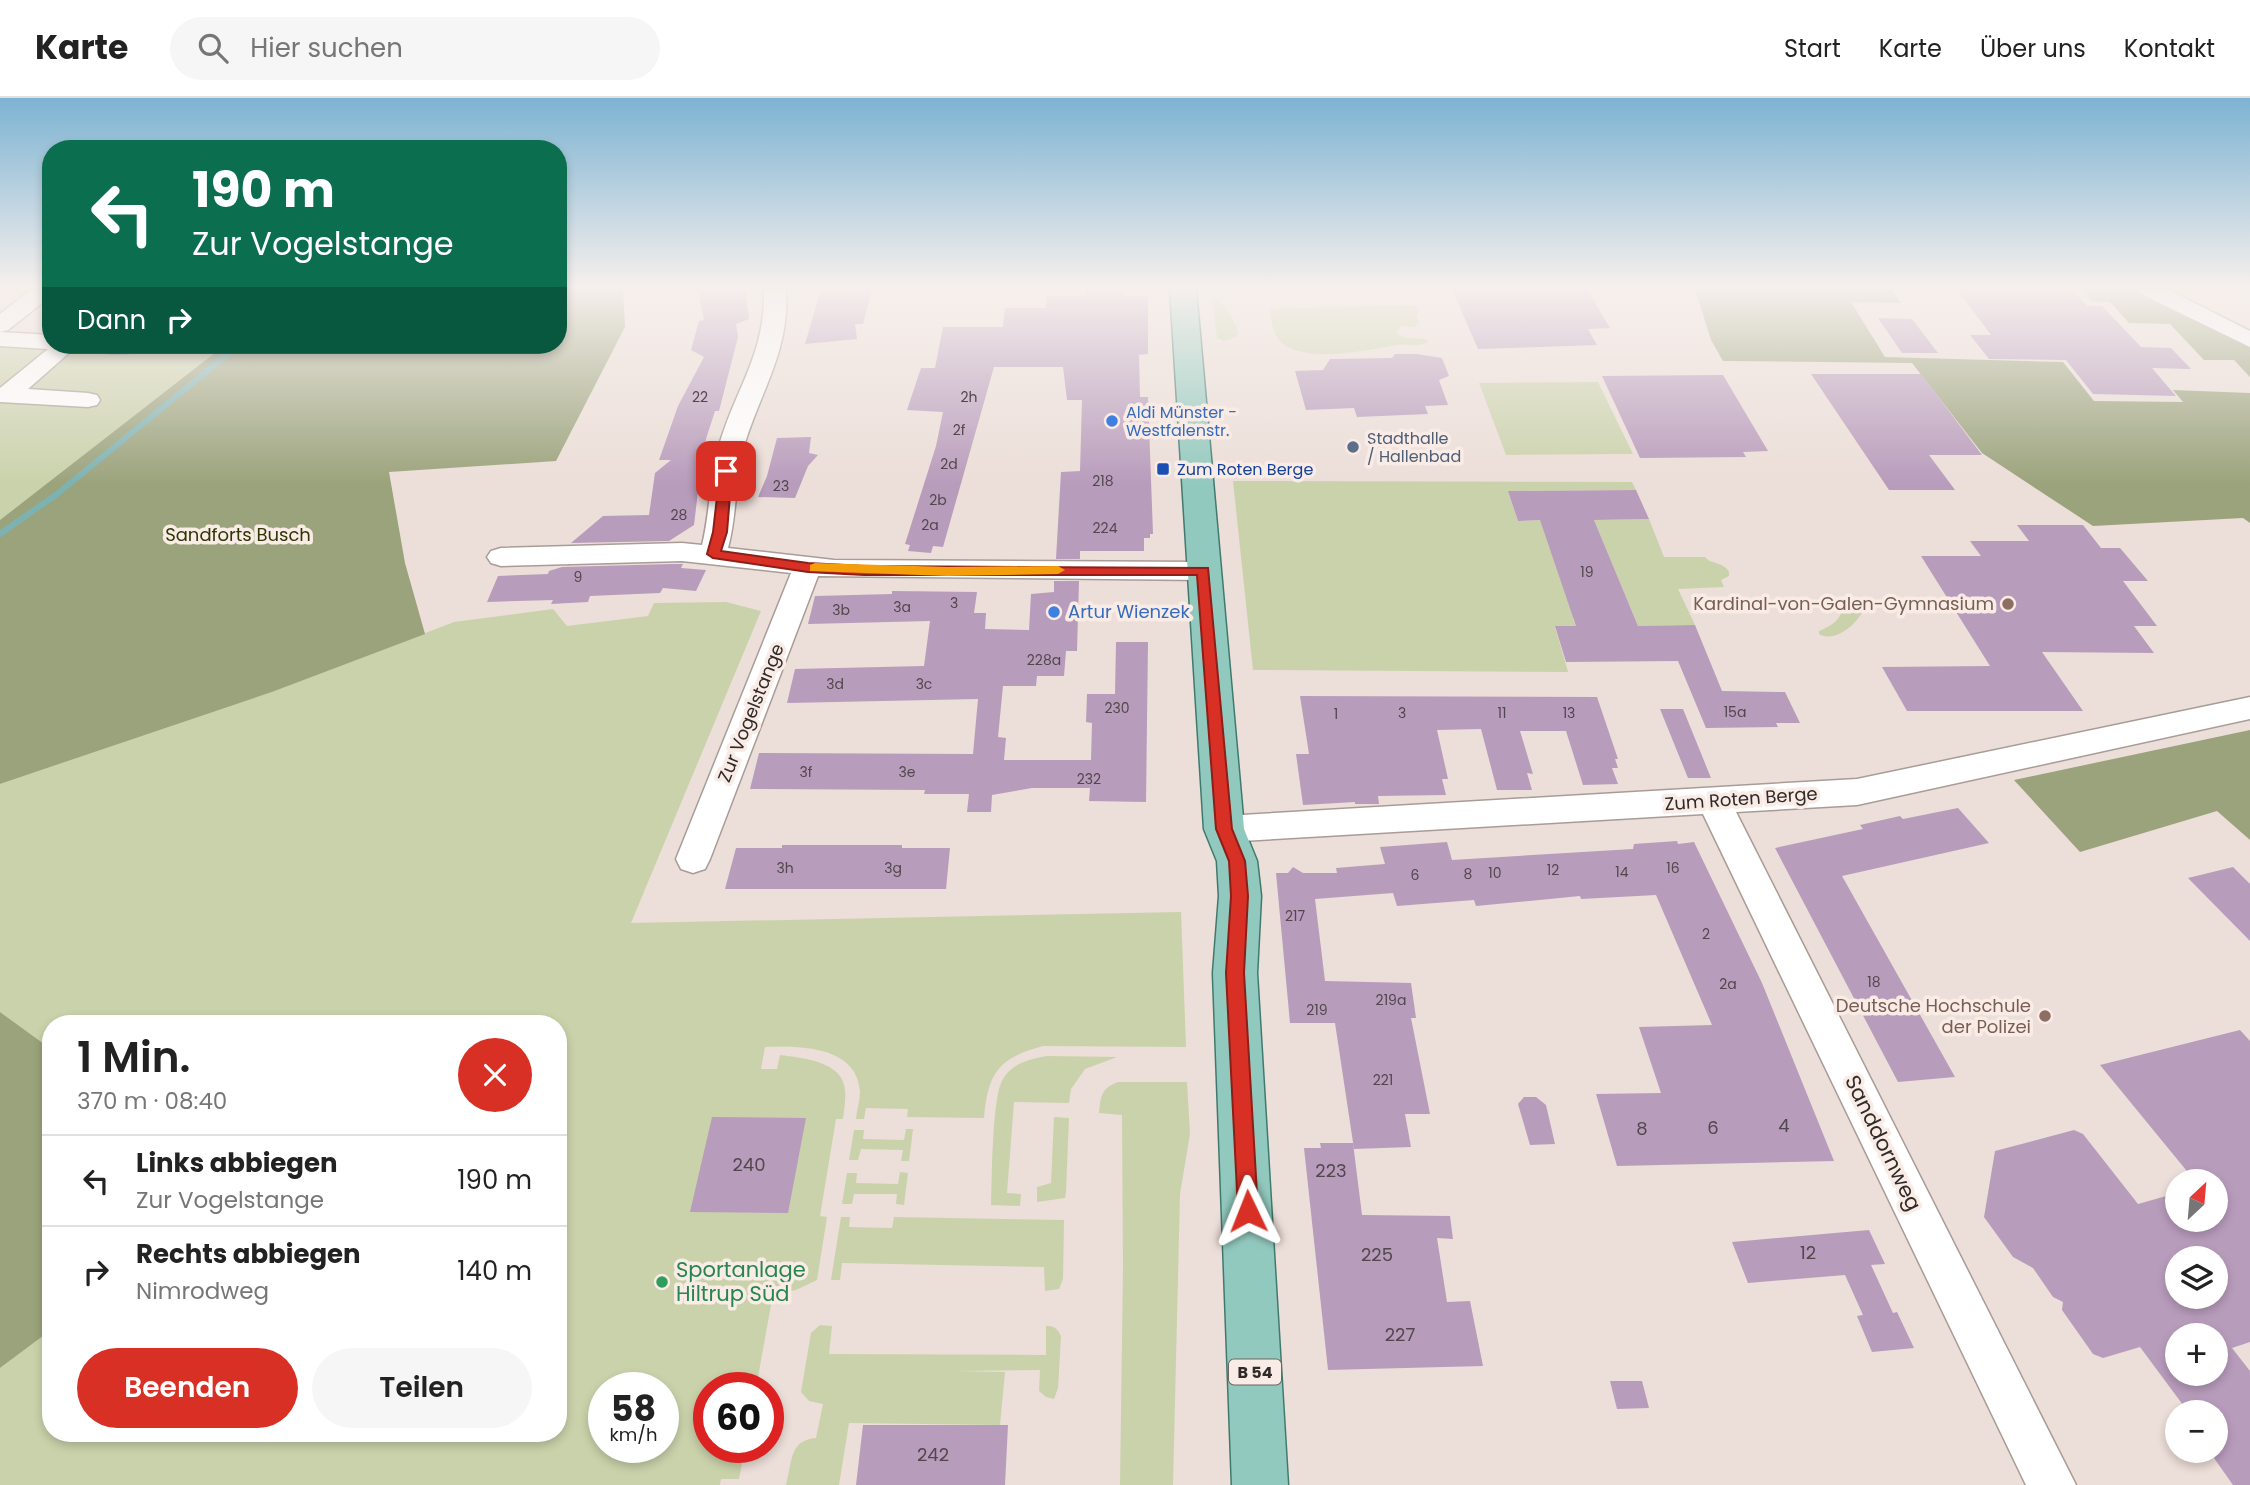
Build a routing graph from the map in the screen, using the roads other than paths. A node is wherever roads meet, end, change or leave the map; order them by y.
1 (55, 354) edge
2 (770, 354) edge
3 (1188, 354) edge
4 (3, 395) edge
5 (88, 400) dead end
6 (713, 554) junction
7 (501, 557) dead end
8 (808, 567) junction
9 (1203, 571) junction
10 (2250, 708) edge
11 (1714, 801) junction
12 (1224, 829) junction
13 (693, 859) dead end
14 (1260, 1485) edge
15 (2052, 1485) edge

1 - 4 street
2 - 6 street
3 - 9 main road, B 54
4 - 5 street
6 - 7 street
6 - 8 street
8 - 9 street
8 - 13 street, Zur Vogelstange
9 - 12 main road, B 54
10 - 11 street, Zum Roten Berge
11 - 12 street, Zum Roten Berge
11 - 15 street, Sanddornweg
12 - 14 main road, B 54

